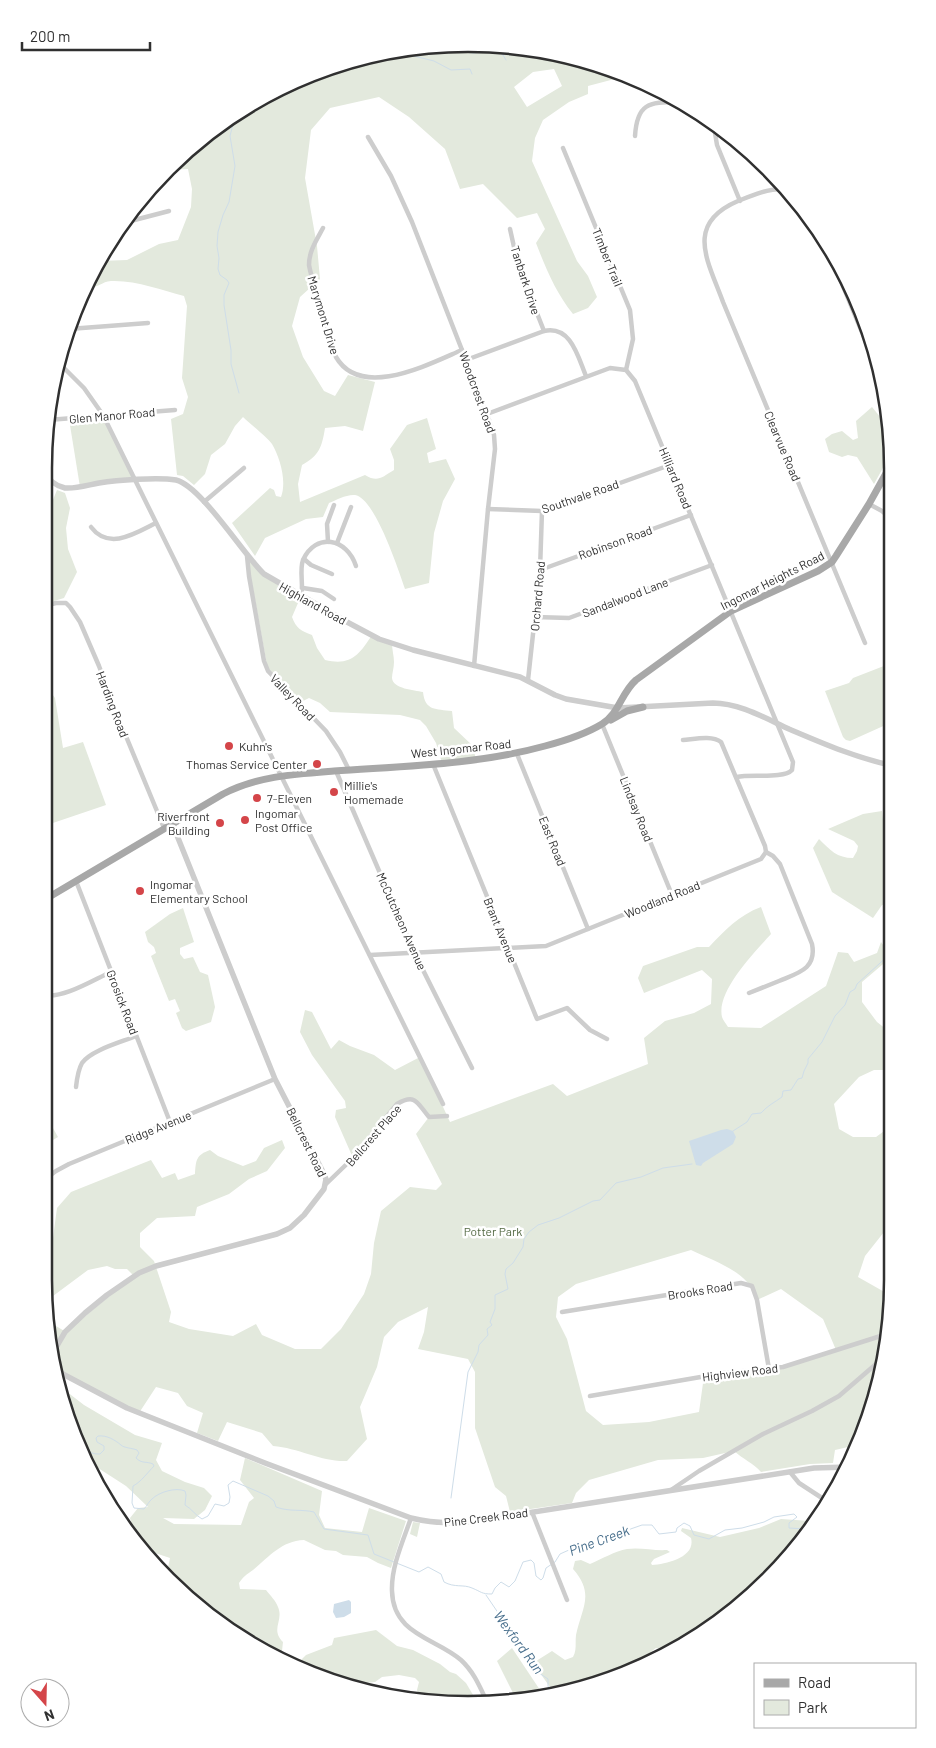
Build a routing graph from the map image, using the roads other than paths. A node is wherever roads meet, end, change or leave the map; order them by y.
1 (666, 103) edge
2 (715, 134) edge
3 (635, 136) dead end
4 (368, 137) dead end
5 (563, 148) dead end
6 (777, 190) edge
7 (740, 200) junction
8 (169, 211) dead end
9 (135, 220) edge
10 (323, 228) dead end
11 (510, 229) dead end
12 (148, 323) dead end
13 (77, 328) edge
14 (544, 331) junction
15 (462, 350) junction
16 (466, 360) junction
17 (65, 369) edge
18 (626, 370) junction
19 (586, 376) junction
20 (175, 410) dead end
21 (487, 414) junction
22 (103, 415) junction
23 (55, 419) edge
24 (670, 465) junction
25 (244, 468) dead end
26 (884, 477) edge
27 (52, 480) edge
28 (136, 480) junction
29 (204, 502) junction
30 (869, 504) junction
31 (334, 505) dead end
32 (351, 508) dead end
33 (488, 509) junction
34 (542, 511) junction
35 (884, 513) edge
36 (691, 515) junction
37 (156, 523) junction
38 (92, 527) dead end
39 (328, 542) junction
40 (337, 543) junction
41 (247, 556) junction
42 (304, 559) junction
43 (832, 562) junction
44 (712, 565) junction
45 (356, 566) dead end
46 (540, 570) junction
47 (332, 574) dead end
48 (303, 588) junction
49 (302, 596) junction
50 (334, 599) dead end
51 (52, 603) edge
52 (731, 612) junction
53 (535, 617) junction
54 (866, 643) dead end
55 (474, 666) junction
56 (528, 680) junction
57 (643, 707) junction
58 (618, 708) junction
59 (602, 724) junction
60 (777, 724) junction
61 (683, 740) dead end
62 (517, 754) junction
63 (884, 763) edge
64 (433, 764) junction
65 (349, 770) junction
66 (336, 771) junction
67 (281, 776) junction
68 (737, 777) junction
69 (172, 823) junction
70 (164, 828) junction
71 (766, 852) junction
72 (76, 881) junction
73 (52, 895) edge
74 (672, 895) junction
75 (588, 929) junction
76 (508, 947) junction
77 (414, 952) junction
78 (370, 955) junction
79 (111, 972) junction
80 (749, 993) dead end
81 (52, 996) edge
82 (136, 1036) junction
83 (607, 1039) dead end
84 (472, 1068) dead end
85 (275, 1079) junction
86 (76, 1087) dead end
87 (444, 1104) dead end
88 (448, 1116) dead end
89 (170, 1122) junction
90 (52, 1173) edge
91 (326, 1184) junction
92 (562, 1312) dead end
93 (880, 1336) edge
94 (58, 1345) edge
95 (875, 1365) edge
96 (769, 1369) junction
97 (63, 1374) edge
98 (590, 1396) dead end
99 (840, 1467) edge
100 (790, 1472) junction
101 (670, 1490) junction
102 (822, 1498) edge
103 (532, 1512) junction
104 (411, 1518) junction
105 (567, 1600) dead end
106 (484, 1695) edge

1 - 3 street
2 - 7 street
4 - 15 street, Woodcrest Road
5 - 18 street, Timber Trail
6 - 7 street
7 - 43 street, Clearvue Road
8 - 9 street
10 - 15 street, Marymont Drive
11 - 14 street, Tanbark Drive
12 - 13 street
14 - 16 street
14 - 19 street
15 - 16 street, Woodcrest Road
16 - 21 street, Woodcrest Road
17 - 22 street
18 - 19 street
18 - 24 street, Hilliard Road
19 - 21 street
20 - 22 street, Glen Manor Road
21 - 33 street, Woodcrest Road
22 - 23 street, Glen Manor Road
22 - 28 street
24 - 34 street, Southvale Road
24 - 36 street, Hilliard Road
25 - 29 street
26 - 30 main road, Ingomar Heights Road
27 - 28 street, Highland Road
28 - 29 street, Highland Road
28 - 37 street
29 - 41 street, Highland Road
30 - 35 street
30 - 43 main road, Ingomar Heights Road
31 - 39 street
32 - 40 street
33 - 34 street, Southvale Road
33 - 55 street, Woodcrest Road
34 - 46 street, Orchard Road
36 - 44 street, Hilliard Road
36 - 46 street, Robinson Road
37 - 38 street
37 - 67 street
39 - 40 street
39 - 42 street
40 - 45 street
41 - 49 street, Highland Road
41 - 65 street, Valley Road
42 - 47 street
42 - 48 street
43 - 52 main road, Ingomar Heights Road
43 - 54 street, Clearvue Road
44 - 52 street, Hilliard Road
44 - 53 street, Sandalwood Lane
46 - 53 street, Orchard Road
48 - 49 street
48 - 50 street
49 - 55 street, Highland Road
51 - 70 street, Harding Road
52 - 58 main road, Ingomar Heights Road
52 - 60 street, Hilliard Road
53 - 56 street, Orchard Road
55 - 56 street, Highland Road
56 - 58 street, Highland Road
57 - 58 street
57 - 59 main road
57 - 60 street
58 - 59 main road, West Ingomar Road
59 - 62 main road, West Ingomar Road
59 - 74 street, Lindsay Road
60 - 63 street
60 - 68 street
61 - 68 street
62 - 64 main road, West Ingomar Road
62 - 75 street, East Road
64 - 65 main road, West Ingomar Road
64 - 76 street, Brant Avenue
65 - 66 main road, West Ingomar Road
66 - 67 main road, West Ingomar Road
66 - 77 street, McCutcheon Avenue
67 - 69 main road, West Ingomar Road
67 - 78 street
68 - 71 street
69 - 70 main road, West Ingomar Road
69 - 85 street, Bellcrest Road
70 - 72 main road, West Ingomar Road
71 - 74 street, Woodland Road
71 - 80 street
72 - 73 main road, West Ingomar Road
72 - 79 street, Grosick Road
74 - 75 street, Woodland Road
75 - 76 street, Woodland Road
76 - 77 street, Woodland Road
76 - 83 street, Brant Avenue
77 - 78 street, Woodland Road
77 - 84 street, McCutcheon Avenue
78 - 87 street
79 - 81 street
79 - 82 street, Grosick Road
82 - 86 street
82 - 89 street, Grosick Road
85 - 89 street, Ridge Avenue
85 - 91 street, Bellcrest Road
88 - 91 street, Bellcrest Place
89 - 90 street, Ridge Avenue
91 - 94 street, Bellcrest Road
92 - 96 street, Brooks Road
93 - 96 street, Highview Road
95 - 101 street
96 - 98 street, Highview Road
97 - 104 street, Pine Creek Road
99 - 100 street, Pine Creek Road
100 - 101 street, Pine Creek Road
100 - 102 street
101 - 103 street, Pine Creek Road
103 - 104 street, Pine Creek Road
103 - 105 street
104 - 106 street

